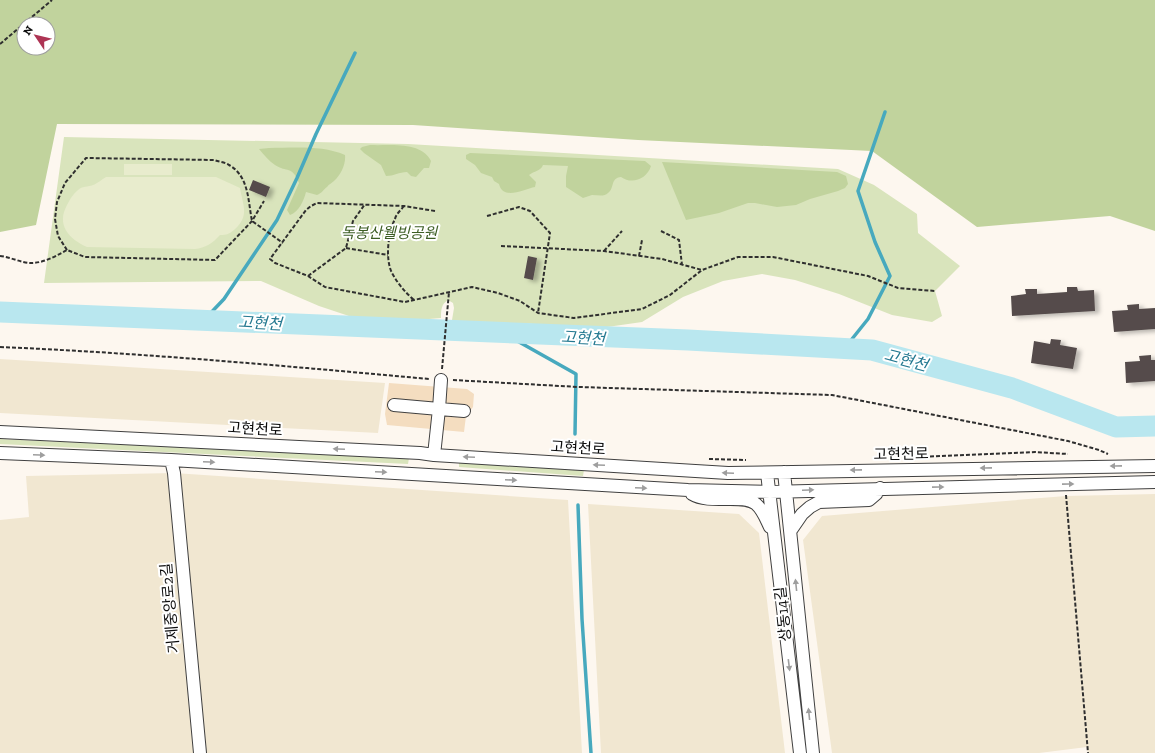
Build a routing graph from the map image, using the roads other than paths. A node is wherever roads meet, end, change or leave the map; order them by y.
1 (441, 380) road end
2 (394, 405) dead end
3 (439, 409) junction
4 (464, 411) dead end
5 (0, 432) edge
6 (0, 454) edge
7 (434, 455) junction
8 (170, 460) junction
9 (1155, 466) edge
10 (784, 472) junction
11 (768, 473) junction
12 (1155, 482) edge
13 (880, 488) junction
14 (688, 490) junction
15 (786, 491) junction
16 (770, 492) junction
17 (791, 530) junction
18 (774, 532) junction
19 (200, 753) edge
20 (800, 753) edge
21 (813, 753) edge

1 - 3 street
2 - 3 street
3 - 4 street
3 - 7 street
7 -> 5 street, 고현천로
6 -> 8 street
11 -> 7 street, 고현천로
8 -> 14 street
8 - 19 street, 거제중앙로2길
9 -> 10 street, 고현천로
10 - 11 street, 고현천로
10 - 15 street, 상동14길
11 - 16 street, 상동14길
13 -> 12 street
15 -> 13 street
13 - 17 street
14 - 16 street
14 - 18 street
15 - 16 street
15 - 17 street, 상동14길
16 - 18 street, 상동14길
21 -> 17 street, 상동14길
18 -> 20 street, 상동14길

